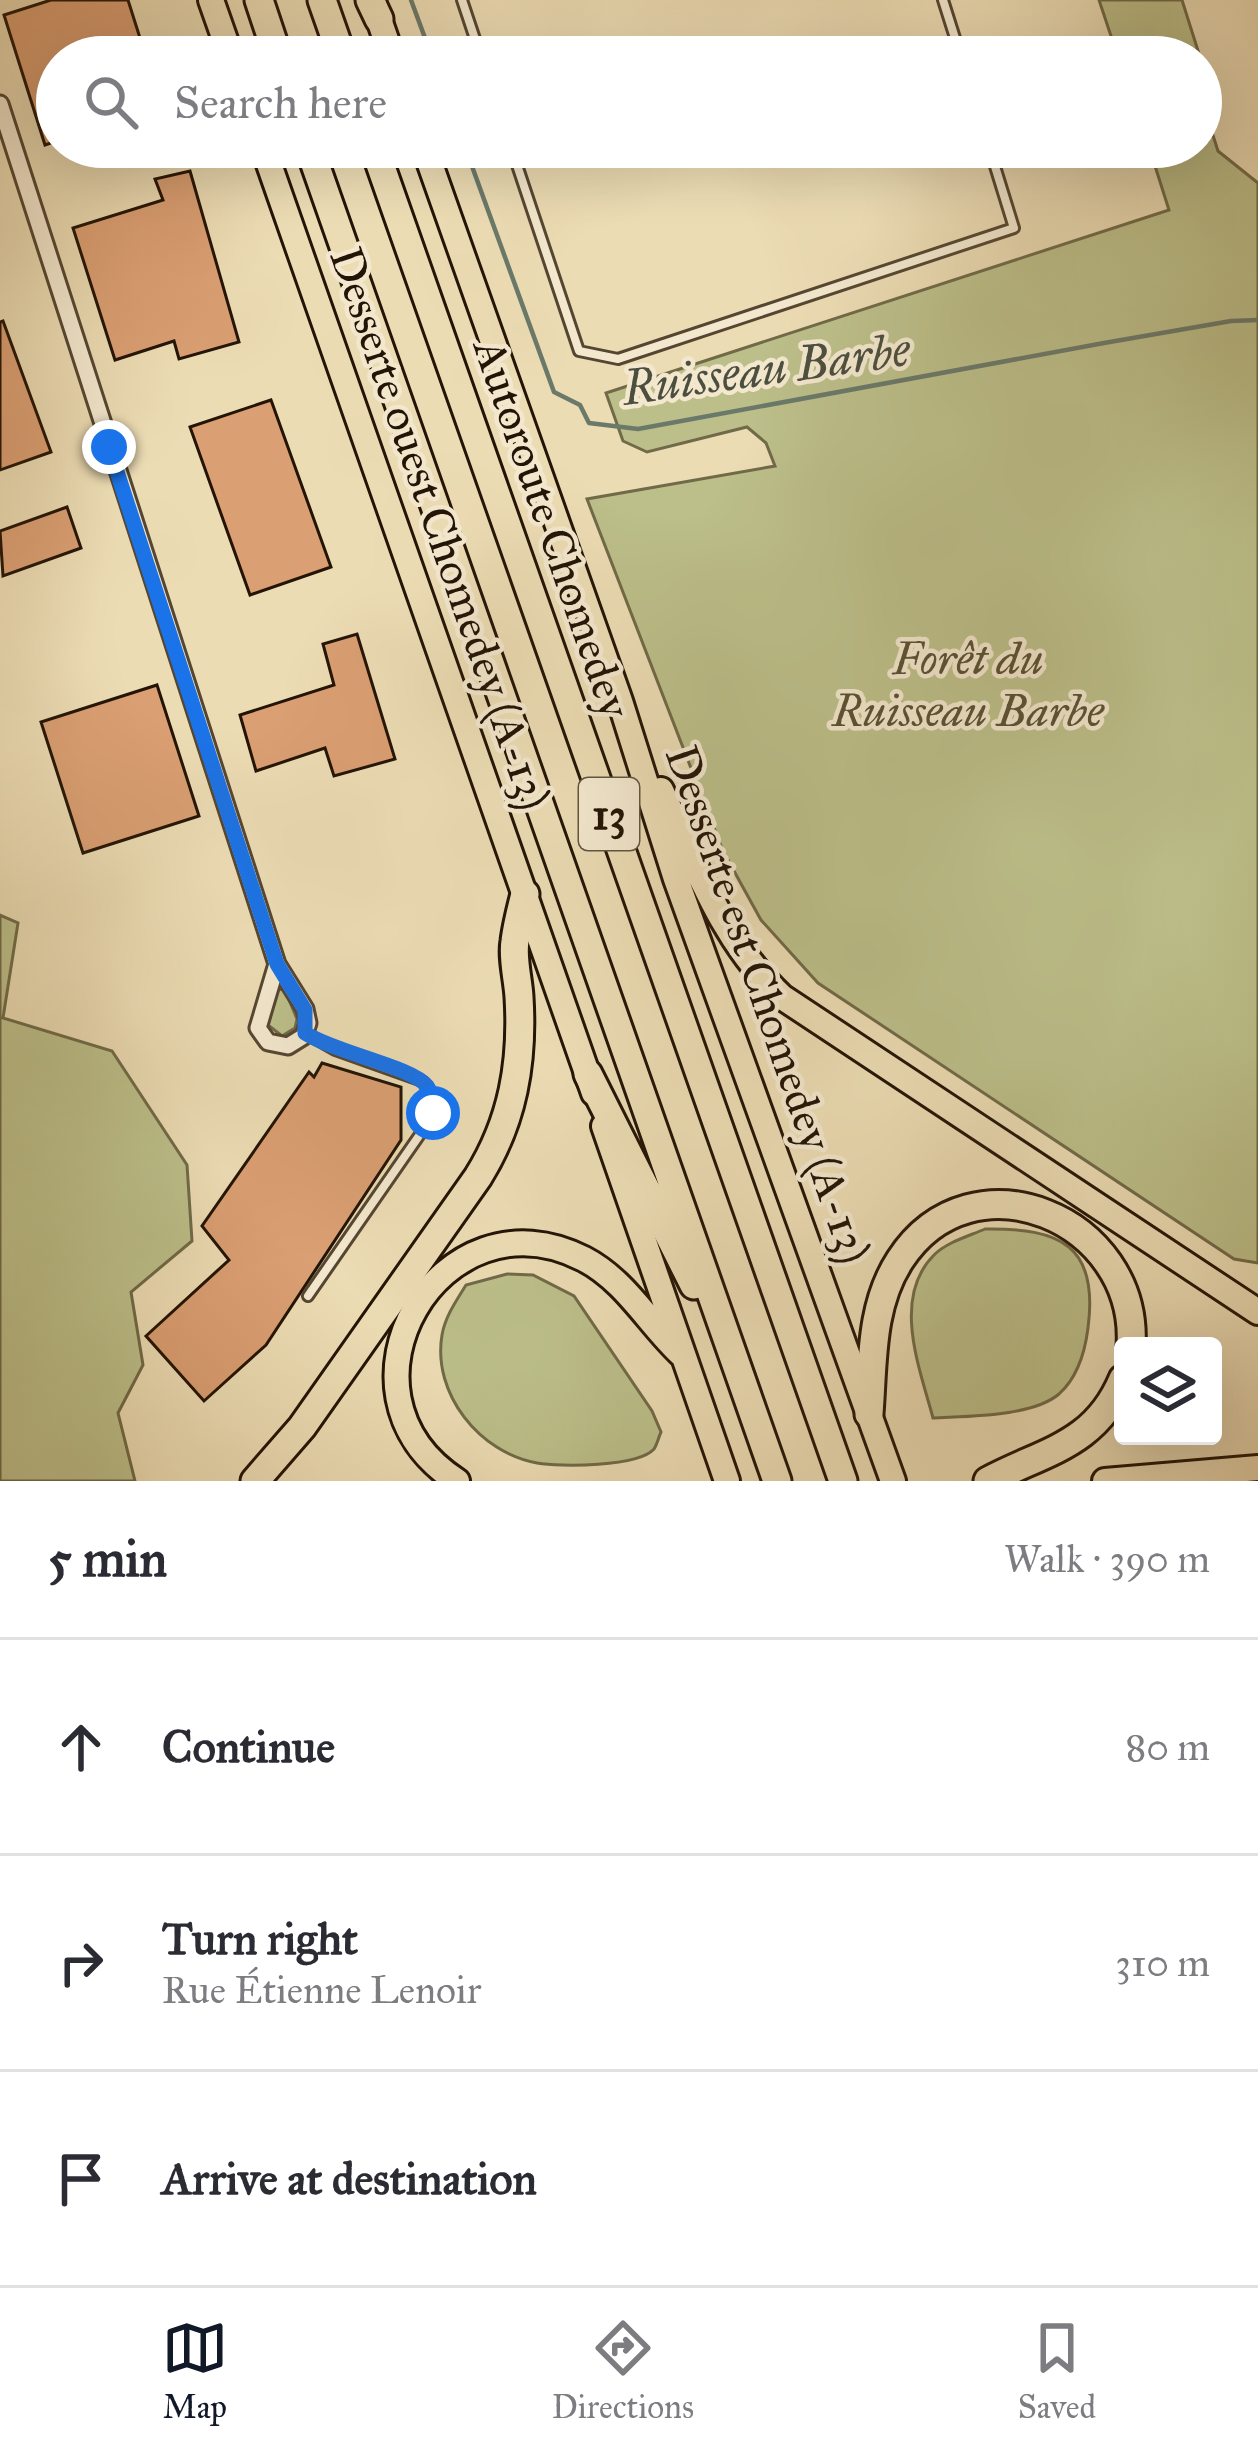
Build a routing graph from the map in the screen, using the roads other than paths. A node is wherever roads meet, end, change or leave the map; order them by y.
1 (211, 0) edge
2 (259, 0) edge
3 (322, 0) edge
4 (462, 0) edge
5 (943, 0) edge
6 (374, 6) edge
7 (224, 36) edge
8 (271, 36) edge
9 (335, 36) edge
10 (385, 36) edge
11 (474, 36) edge
12 (954, 36) edge
13 (0, 104) edge
14 (270, 168) edge
15 (316, 168) edge
16 (381, 168) edge
17 (431, 168) edge
18 (518, 168) edge
19 (995, 168) edge
20 (620, 701) junction
21 (525, 894) junction
22 (277, 964) junction
23 (305, 1033) junction
24 (588, 1073) junction
25 (308, 1296) dead end
26 (1258, 1312) edge
27 (1131, 1337) edge
28 (683, 1355) junction
29 (734, 1357) junction
30 (1114, 1394) edge
31 (869, 1414) junction
32 (1258, 1468) edge
33 (256, 1481) edge
34 (457, 1481) edge
35 (727, 1481) edge
36 (777, 1481) edge
37 (843, 1481) edge
38 (893, 1481) edge
39 (988, 1481) edge
40 (1105, 1481) edge

1 - 7 main road
2 - 8 highway
3 - 9 highway
4 - 11 lane
5 - 12 lane
6 - 10 main road
13 - 22 street
14 - 21 main road, Desserte ouest Chomedey (A-13)
15 - 29 highway, 13
16 - 37 highway, Autoroute Chomedey / 13
17 - 20 main road, Desserte est Chomedey (A-13)
18 - 19 lane
20 - 26 main road
20 - 31 main road, Desserte est Chomedey (A-13)
21 - 24 main road, Desserte ouest Chomedey (A-13)
21 - 33 highway
22 - 23 street
22 - 23 street
23 - 25 lane
24 - 28 main road, Desserte ouest Chomedey (A-13)
24 - 29 highway
27 - 31 highway
28 - 34 main road
28 - 35 main road, Desserte ouest Chomedey (A-13)
29 - 36 highway, 13
30 - 39 highway
31 - 38 main road, Desserte est Chomedey (A-13)
32 - 40 main road

